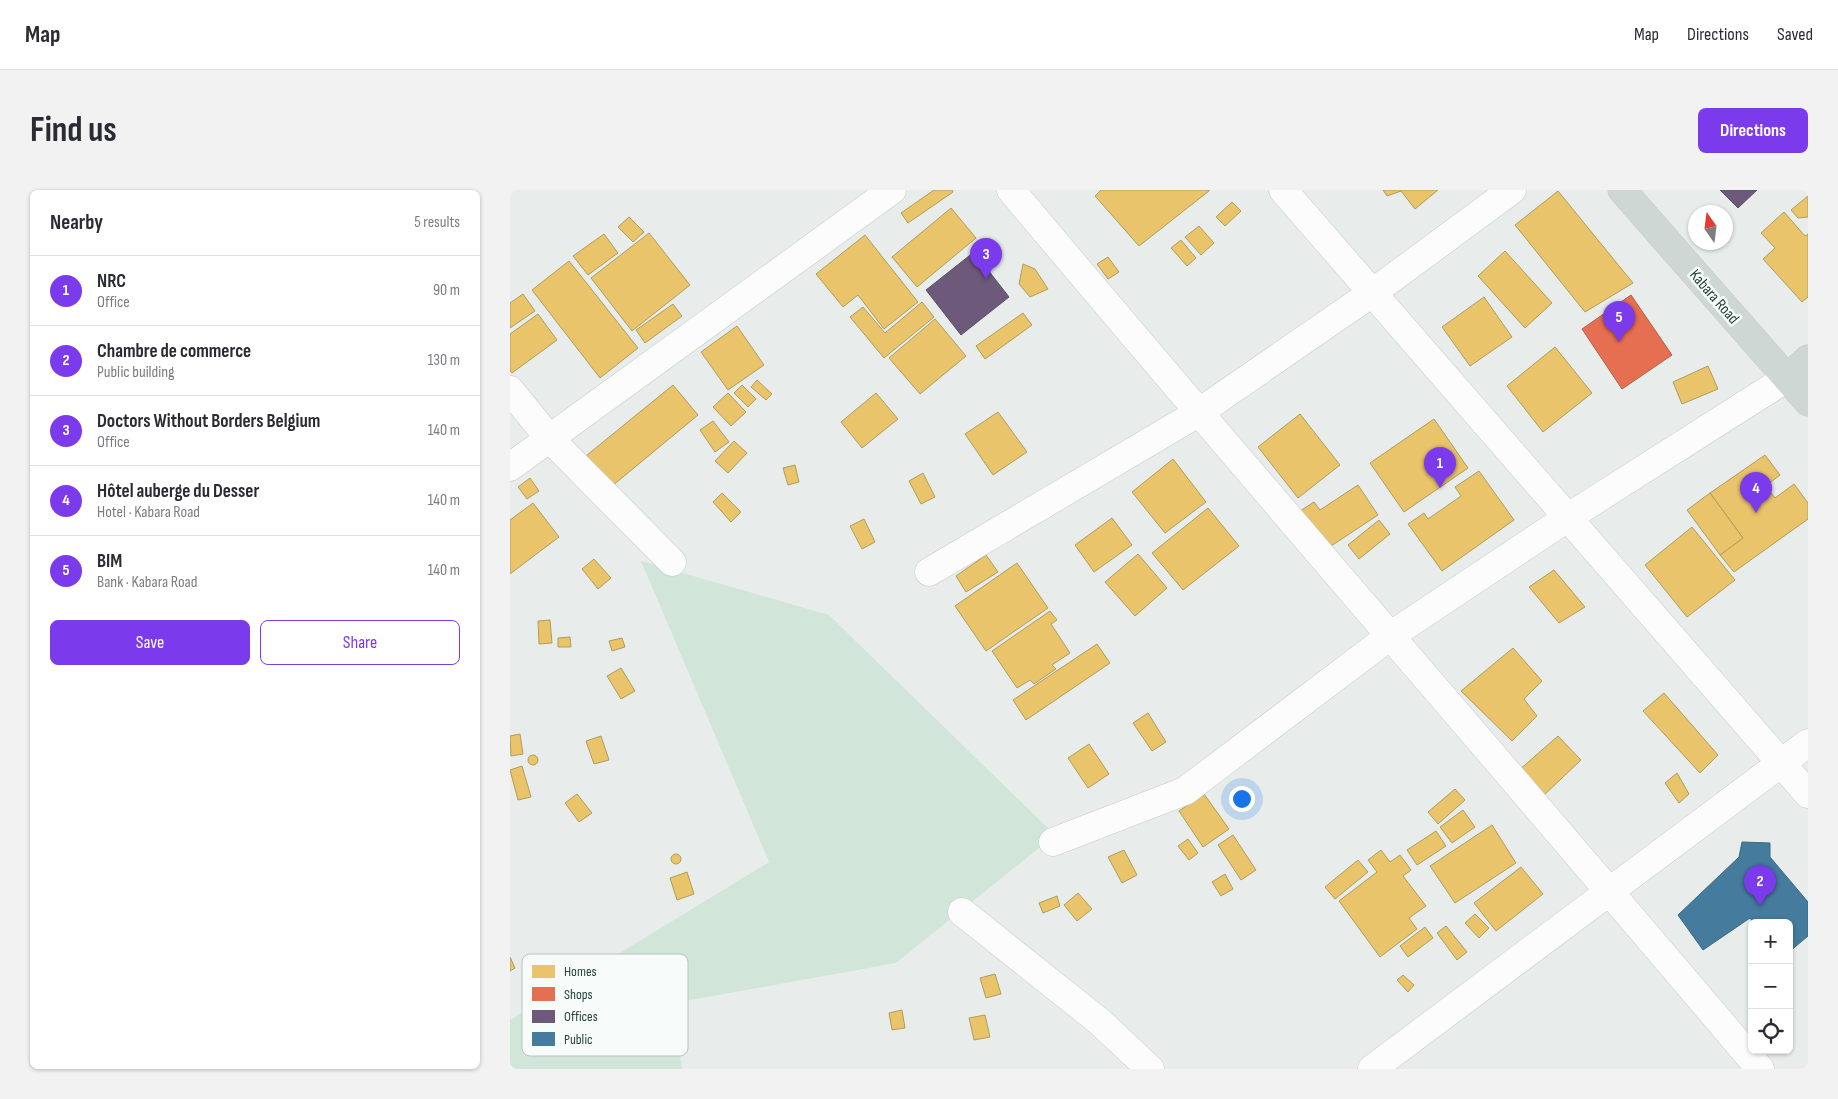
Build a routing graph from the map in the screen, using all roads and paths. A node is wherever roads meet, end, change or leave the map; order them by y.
1 (892, 190) edge
2 (1011, 190) edge
3 (1284, 190) edge
4 (1512, 190) edge
5 (1622, 190) edge
6 (1372, 293) junction
7 (1808, 359) edge
8 (1787, 378) junction
9 (510, 390) edge
10 (1808, 402) edge
11 (1198, 413) junction
12 (549, 438) junction
13 (510, 467) edge
14 (1567, 518) junction
15 (672, 562) dead end
16 (928, 572) dead end
17 (1390, 636) junction
18 (1808, 743) edge
19 (1781, 763) junction
20 (1808, 794) edge
21 (1053, 842) dead end
22 (1610, 891) junction
23 (962, 912) dead end
24 (1150, 1069) edge
25 (1372, 1069) edge
26 (1760, 1069) edge

1 - 12 street
2 - 11 street
3 - 6 street
4 - 6 street
5 - 8 main road, Kabara Road
6 - 11 street
6 - 14 street
7 - 8 main road
8 - 10 main road, Kabara Road
8 - 14 street
9 - 12 street
11 - 16 street
11 - 17 street
12 - 13 street
12 - 15 street
14 - 17 street
14 - 19 street
17 - 21 street
17 - 22 street
18 - 19 street
19 - 20 street
19 - 22 street
22 - 25 street
22 - 26 street
23 - 24 street

